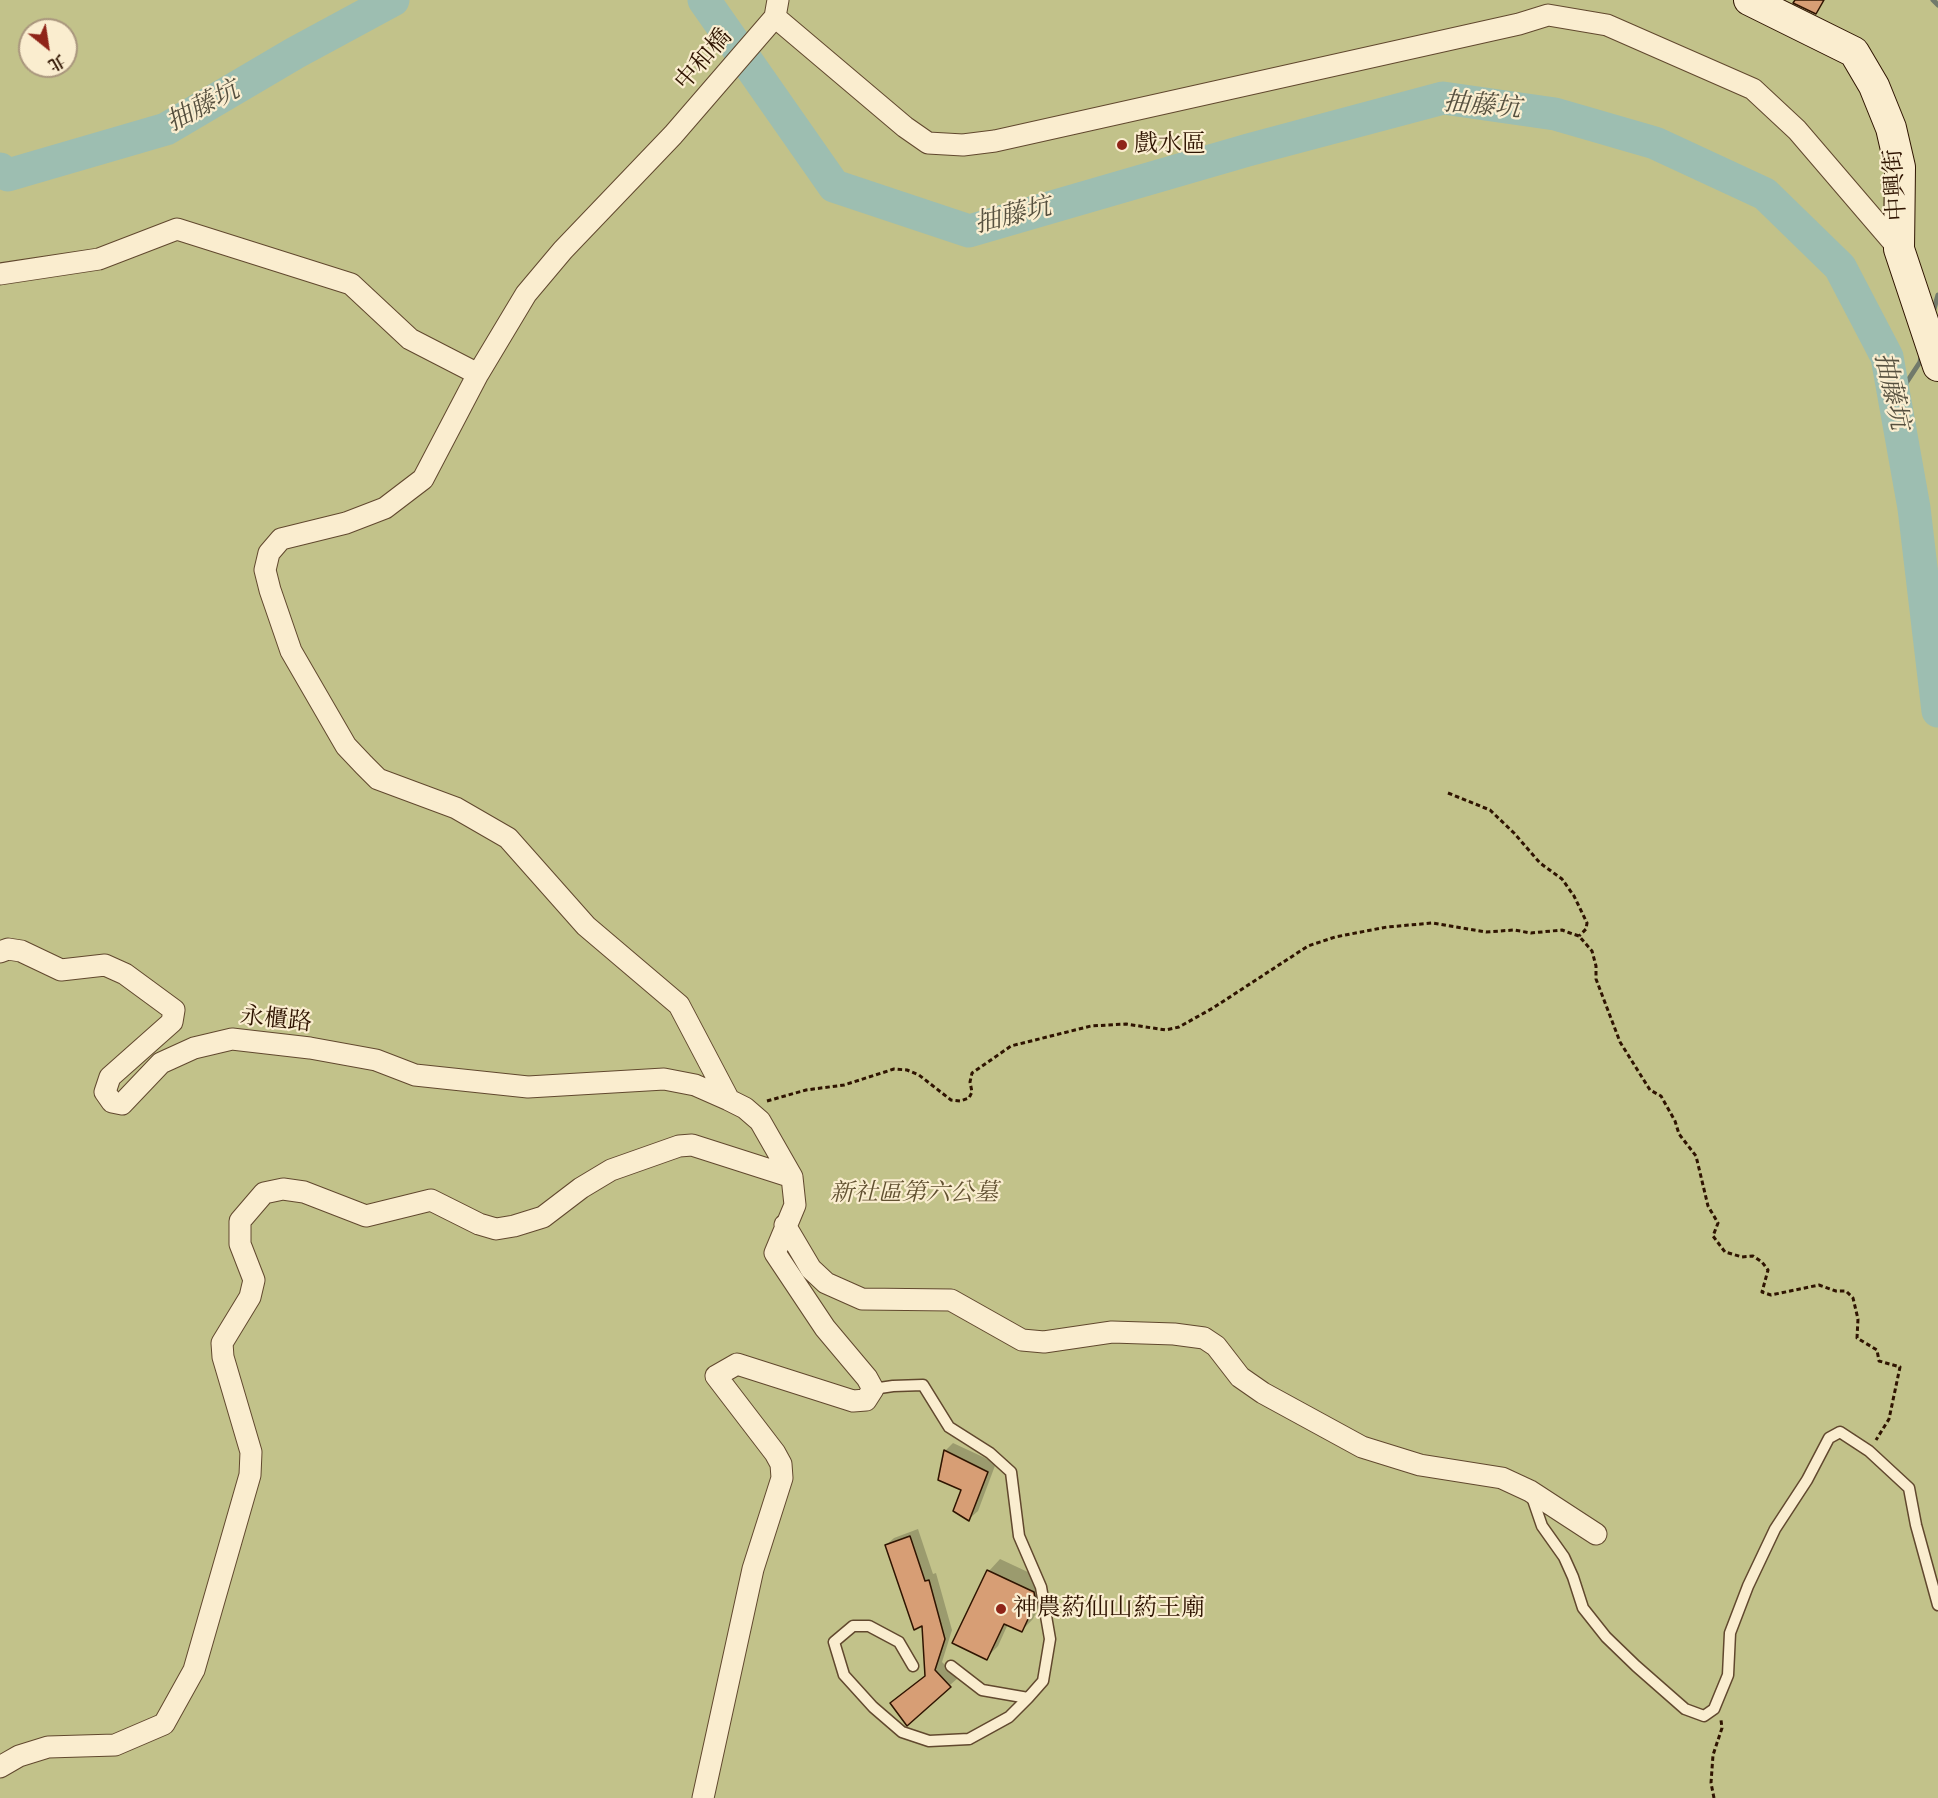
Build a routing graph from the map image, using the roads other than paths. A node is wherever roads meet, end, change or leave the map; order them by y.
1 (1749, 0) edge
2 (776, 9) edge
3 (1899, 249) junction
4 (0, 274) edge
5 (1937, 352) edge
6 (478, 374) junction
7 (0, 952) edge
8 (737, 1104) junction
9 (792, 1177) junction
10 (785, 1225) junction
11 (873, 1389) junction
12 (1530, 1491) junction
13 (1596, 1534) dead end
14 (1938, 1605) edge
15 (913, 1666) dead end
16 (951, 1666) dead end
17 (1028, 1698) junction
18 (0, 1767) edge
19 (703, 1798) edge

1 - 3 street, 中興街
2 - 3 street
2 - 6 street, 中和橋
3 - 5 street, 中興街
4 - 6 street
6 - 8 street, 中和橋
7 - 8 street, 永櫃路
8 - 9 street
9 - 10 street
9 - 18 street
10 - 11 street
10 - 12 street
11 - 17 lane
11 - 19 street
12 - 13 street
12 - 14 lane
15 - 17 lane
16 - 17 lane

